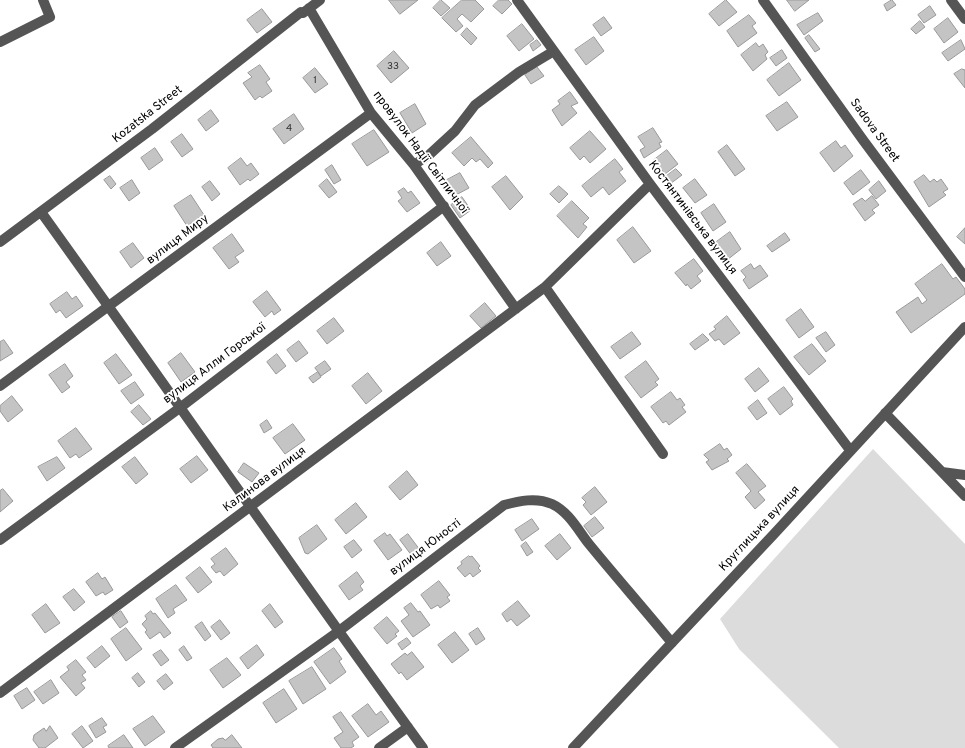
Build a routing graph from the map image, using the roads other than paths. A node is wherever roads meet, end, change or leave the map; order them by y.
1 (43, 0) edge
2 (320, 0) edge
3 (517, 0) edge
4 (763, 0) edge
5 (951, 0) edge
6 (309, 8) junction
7 (965, 19) edge
8 (0, 42) edge
9 (554, 51) junction
10 (371, 113) junction
11 (414, 165) junction
12 (650, 184) junction
13 (444, 206) junction
14 (41, 212) junction
15 (0, 242) edge
16 (965, 277) edge
17 (545, 287) junction
18 (109, 307) junction
19 (516, 309) junction
20 (965, 327) edge
21 (0, 386) edge
22 (181, 407) junction
23 (885, 413) junction
24 (850, 450) junction
25 (663, 454) dead end
26 (942, 472) junction
27 (965, 475) edge
28 (965, 496) edge
29 (250, 508) junction
30 (0, 540) edge
31 (339, 631) junction
32 (672, 642) junction
33 (0, 693) edge
34 (408, 727) junction
35 (175, 748) edge
36 (379, 748) edge
37 (423, 748) edge
38 (573, 748) edge

1 - 8 street
2 - 6 street, Kozatska Street
3 - 9 street, Костянтинівська вулиця
4 - 16 street, Sadova Street
5 - 7 street
6 - 10 street, провулок Надії Світличної
6 - 14 street, Kozatska Street
9 - 11 street
9 - 12 street, Костянтинівська вулиця
10 - 11 street, провулок Надії Світличної
10 - 18 street, вулиця Миру
11 - 13 street, провулок Надії Світличної
12 - 17 street, Калинова вулиця
12 - 24 street, Костянтинівська вулиця
13 - 19 street, провулок Надії Світличної
13 - 22 street, вулиця Алли Горської
14 - 15 street, Kozatska Street
14 - 18 street
17 - 19 street, Калинова вулиця
17 - 25 street
18 - 21 street, вулиця Миру
18 - 22 street
19 - 29 street, Калинова вулиця
20 - 23 street, Круглицька вулиця
22 - 29 street
22 - 30 street, вулиця Алли Горської
23 - 24 street, Круглицька вулиця
23 - 26 street
24 - 32 street, Круглицька вулиця
26 - 27 street
26 - 28 street
29 - 31 street
29 - 33 street, Калинова вулиця
31 - 32 street, вулиця Юності
31 - 34 street
31 - 35 street, вулиця Юності
32 - 38 street, Круглицька вулиця
34 - 36 street
34 - 37 street

